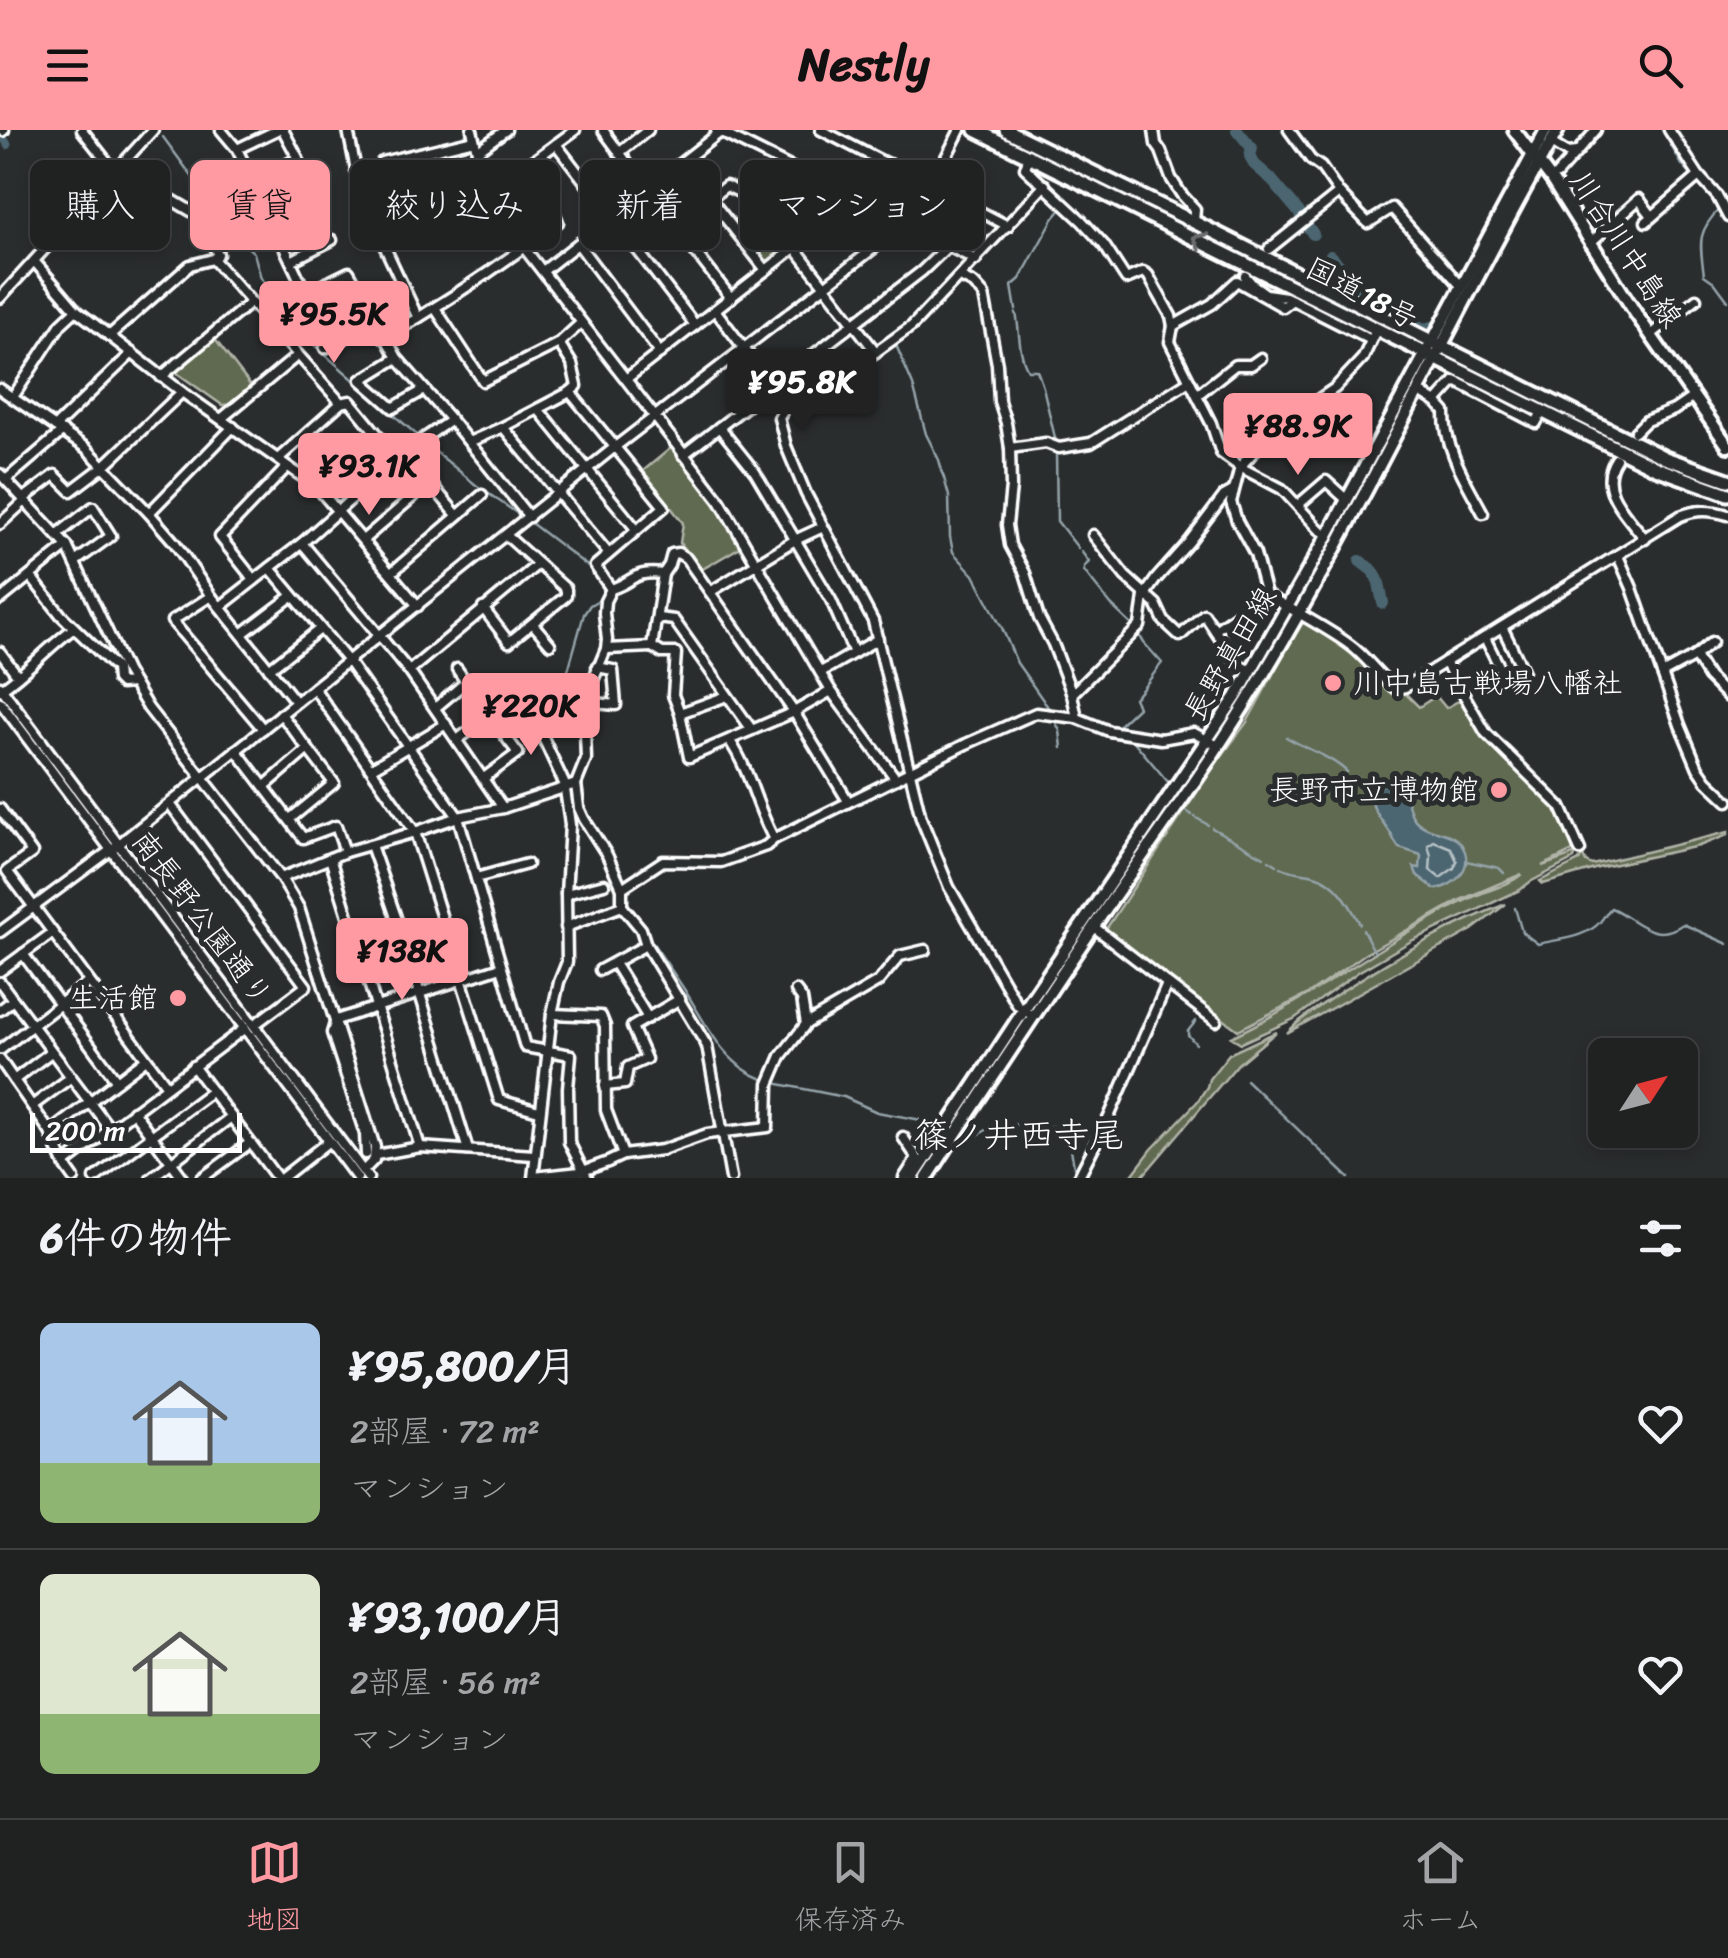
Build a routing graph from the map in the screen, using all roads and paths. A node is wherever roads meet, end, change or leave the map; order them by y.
1 (82, 130) edge
2 (154, 130) edge
3 (221, 130) edge
4 (280, 130) edge
5 (348, 130) edge
6 (506, 130) edge
7 (575, 130) edge
8 (603, 130) edge
9 (648, 130) edge
10 (822, 130) edge
11 (960, 130) edge
12 (976, 130) edge
13 (1006, 130) edge
14 (1154, 130) edge
15 (1290, 130) edge
16 (1514, 130) edge
17 (1546, 130) edge
18 (1558, 130) edge
19 (1596, 130) edge
20 (1669, 130) edge
21 (720, 131) edge
22 (473, 135) edge
23 (1550, 143) junction
24 (556, 144) junction
25 (237, 149) junction
26 (477, 151) junction
27 (1576, 152) junction
28 (619, 153) junction
29 (1029, 156) junction
30 (1536, 158) junction
31 (106, 160) edge
32 (127, 160) edge
33 (242, 160) edge
34 (294, 160) edge
35 (389, 160) edge
36 (481, 160) edge
37 (535, 160) edge
38 (624, 160) edge
39 (686, 160) edge
40 (777, 160) edge
41 (882, 160) edge
42 (945, 160) edge
43 (1556, 174) dead end
44 (580, 176) edge
45 (1695, 179) junction
46 (1045, 185) junction
47 (1340, 193) junction
48 (720, 213) edge
49 (984, 213) edge
50 (1728, 217) edge
51 (1194, 222) junction
52 (1008, 226) junction
53 (332, 240) dead end
54 (1590, 243) junction
55 (578, 244) joint
56 (1269, 249) dead end
57 (45, 250) edge
58 (216, 250) edge
59 (286, 250) edge
60 (521, 250) edge
61 (526, 250) edge
62 (637, 250) edge
63 (694, 250) edge
64 (795, 250) edge
65 (797, 250) edge
66 (870, 250) edge
67 (944, 250) edge
68 (956, 250) edge
69 (213, 259) junction
70 (291, 260) junction
71 (976, 260) junction
72 (34, 262) junction
73 (766, 270) junction
74 (543, 271) junction
75 (1246, 276) dead end
76 (960, 277) junction
77 (825, 286) junction
78 (1462, 287) junction
79 (0, 298) edge
80 (731, 298) junction
81 (1696, 299) dead end
82 (1292, 300) junction
83 (250, 303) junction
84 (435, 308) junction
85 (76, 310) junction
86 (716, 310) junction
87 (418, 318) junction
88 (376, 322) junction
89 (581, 324) junction
90 (854, 324) junction
91 (695, 325) junction
92 (1173, 326) junction
93 (1374, 334) junction
94 (1651, 335) junction
95 (109, 336) junction
96 (384, 338) junction
97 (559, 343) junction
98 (325, 348) dead end
99 (744, 348) junction
100 (1434, 351) junction
101 (660, 352) junction
102 (876, 352) junction
103 (132, 353) junction
104 (298, 355) junction
105 (397, 358) junction
106 (1261, 358) dead end
107 (161, 377) junction
108 (626, 379) junction
109 (1189, 382) junction
110 (773, 386) junction
111 (0, 388) edge
112 (424, 390) junction
113 (1418, 391) junction
114 (182, 392) junction
115 (570, 392) junction
116 (1197, 395) junction
117 (13, 397) junction
118 (1692, 397) junction
119 (1436, 402) junction
120 (341, 403) junction
121 (787, 405) junction
122 (538, 409) junction
123 (1542, 412) junction
124 (654, 417) junction
125 (221, 419) junction
126 (451, 420) junction
127 (502, 426) junction
128 (233, 427) junction
129 (719, 428) junction
130 (59, 429) junction
131 (1635, 432) dead end
132 (469, 442) junction
133 (1728, 446) edge
134 (615, 448) junction
135 (1010, 448) junction
136 (683, 454) junction
137 (400, 455) junction
138 (278, 459) junction
139 (1616, 459) dead end
140 (104, 466) junction
141 (1240, 466) junction
142 (286, 467) junction
143 (587, 471) junction
144 (3, 477) edge
145 (1728, 480) edge
146 (429, 483) junction
147 (1234, 490) junction
148 (557, 494) junction
149 (1728, 494) edge
150 (482, 495) dead end
151 (24, 500) junction
152 (1347, 500) junction
153 (1298, 505) junction
154 (338, 512) junction
155 (149, 513) junction
156 (1483, 513) dead end
157 (1728, 514) edge
158 (457, 515) junction
159 (529, 516) junction
160 (0, 524) edge
161 (823, 528) junction
162 (636, 529) junction
163 (58, 534) junction
164 (1093, 534) dead end
165 (506, 535) junction
166 (1328, 535) junction
167 (1645, 538) junction
168 (363, 540) junction
169 (795, 540) junction
170 (302, 543) junction
171 (68, 546) junction
172 (608, 553) junction
173 (1618, 556) junction
174 (75, 562) junction
175 (756, 563) junction
176 (538, 564) junction
177 (270, 568) junction
178 (391, 573) junction
179 (663, 574) junction
180 (31, 577) junction
181 (254, 580) junction
182 (611, 589) junction
183 (710, 592) junction
184 (1266, 595) junction
185 (211, 596) junction
186 (292, 596) junction
187 (1144, 596) junction
188 (0, 600) edge
189 (418, 606) junction
190 (220, 607) junction
191 (483, 608) junction
192 (1293, 610) junction
193 (658, 618) junction
194 (533, 624) junction
195 (1502, 627) junction
196 (74, 628) junction
197 (320, 629) junction
198 (1215, 630) junction
199 (242, 634) junction
200 (379, 636) junction
201 (1485, 638) junction
202 (878, 640) junction
203 (1712, 642) dead end
204 (550, 644) dead end
205 (652, 647) junction
206 (606, 649) junction
207 (0, 652) edge
208 (854, 653) junction
209 (1695, 656) junction
210 (348, 661) junction
211 (1445, 662) junction
212 (597, 667) junction
213 (269, 669) junction
214 (457, 669) dead end
215 (408, 671) junction
216 (821, 672) junction
217 (1251, 672) junction
218 (1662, 674) junction
219 (18, 676) junction
220 (133, 683) junction
221 (1, 688) edge
222 (314, 688) junction
223 (831, 690) junction
224 (1072, 694) junction
225 (727, 696) junction
226 (1728, 697) edge
227 (0, 702) edge
228 (296, 702) junction
229 (584, 702) junction
230 (435, 708) junction
231 (794, 712) junction
232 (680, 713) junction
233 (281, 714) junction
234 (1077, 718) junction
235 (446, 724) junction
236 (542, 726) dead end
237 (263, 729) junction
238 (752, 730) junction
239 (456, 740) junction
240 (730, 741) junction
241 (1213, 743) junction
242 (409, 746) junction
243 (308, 749) junction
244 (236, 750) junction
245 (372, 768) junction
246 (910, 772) junction
247 (203, 778) junction
248 (484, 778) junction
249 (896, 778) junction
250 (576, 784) junction
251 (265, 786) junction
252 (563, 788) junction
253 (848, 801) junction
254 (1728, 801) edge
255 (170, 804) junction
256 (503, 808) junction
257 (0, 809) edge
258 (458, 817) junction
259 (290, 819) junction
260 (415, 832) junction
261 (774, 840) junction
262 (371, 844) junction
263 (115, 847) junction
264 (1580, 850) dead end
265 (345, 852) junction
266 (330, 858) junction
267 (527, 864) dead end
268 (4, 874) edge
269 (282, 878) junction
270 (476, 878) junction
271 (604, 884) dead end
272 (622, 888) junction
273 (566, 894) junction
274 (622, 906) junction
275 (33, 908) junction
276 (566, 928) junction
277 (1094, 928) junction
278 (0, 932) edge
279 (52, 933) junction
280 (646, 945) junction
281 (925, 950) dead end
282 (23, 954) junction
283 (614, 963) junction
284 (501, 967) junction
285 (600, 969) dead end
286 (0, 971) edge
287 (460, 980) junction
288 (0, 982) edge
289 (89, 982) junction
290 (1167, 984) junction
291 (796, 991) dead end
292 (419, 994) junction
293 (13, 1000) junction
294 (680, 1000) junction
295 (61, 1004) junction
296 (376, 1007) junction
297 (0, 1010) edge
298 (1028, 1013) junction
299 (552, 1014) junction
300 (648, 1018) junction
301 (336, 1020) junction
302 (1216, 1021) dead end
303 (806, 1024) junction
304 (32, 1026) junction
305 (249, 1027) junction
306 (0, 1050) edge
307 (51, 1052) junction
308 (548, 1053) junction
309 (146, 1059) junction
310 (0, 1060) edge
311 (193, 1066) junction
312 (70, 1078) junction
313 (14, 1080) junction
314 (117, 1081) junction
315 (167, 1086) junction
316 (605, 1086) junction
317 (212, 1091) junction
318 (89, 1103) junction
319 (32, 1106) junction
320 (540, 1111) junction
321 (134, 1112) junction
322 (231, 1117) junction
323 (110, 1129) junction
324 (50, 1132) junction
325 (723, 1134) junction
326 (152, 1136) junction
327 (903, 1137) dead end
328 (329, 1141) junction
329 (250, 1143) junction
330 (420, 1147) junction
331 (468, 1150) junction
332 (371, 1154) junction
333 (534, 1155) junction
334 (623, 1155) junction
335 (920, 1160) junction
336 (172, 1163) junction
337 (64, 1164) junction
338 (586, 1174) edge
339 (363, 1176) edge
340 (74, 1178) edge
341 (95, 1178) edge
342 (151, 1178) edge
343 (183, 1178) edge
344 (202, 1178) edge
345 (279, 1178) edge
346 (534, 1178) edge
347 (731, 1178) edge
348 (904, 1178) edge
349 (913, 1178) edge
350 (927, 1178) edge
351 (1078, 1178) edge

1 - 31 street
2 - 32 street
3 - 25 street
4 - 25 street
4 - 34 street
5 - 87 street
6 - 26 street
7 - 24 street
8 - 28 street
9 - 28 street
10 - 41 street
11 - 42 street
12 - 29 highway, 国道18号
13 - 51 highway, 国道18号
14 - 51 street
15 - 47 street
16 - 30 main road, 川合川中島線
17 - 30 main road, 長野真田線
18 - 23 main road, 長野真田線
19 - 27 street
20 - 45 street
21 - 39 street
21 - 40 street
22 - 26 street
22 - 35 street
23 - 27 street
23 - 30 main road, 長野真田線
24 - 37 street
24 - 44 street
25 - 33 street
26 - 36 street
27 - 43 street
28 - 38 street
29 - 46 street
93 -> 29 highway, 国道18号
30 - 54 main road, 川合川中島線
30 - 78 main road, 長野真田線
30 - 100 main road, 長野真田線
45 - 50 street
45 - 54 street
46 - 52 street
46 - 92 street
47 - 56 street
47 - 78 street
48 - 73 street
49 - 52 street
51 - 100 highway, 国道18号
52 - 71 street
53 - 70 street
54 - 94 main road, 川合川中島線
55 - 74 street
55 - 101 street
57 - 72 street
58 - 69 street
59 - 70 street
60 - 84 street
61 - 74 street
62 - 91 street
63 - 80 street
64 - 73 street
65 - 77 street
66 - 77 street
67 - 90 street
68 - 71 street
69 - 83 street
69 - 95 street
70 - 88 street
71 - 76 street
72 - 79 street
72 - 85 street
73 - 80 street
74 - 89 street
75 - 82 street
76 - 102 street
76 - 135 street
77 - 90 street
77 - 99 street
78 - 100 main road, 長野真田線
80 - 86 street
81 - 94 street
82 - 92 street
82 - 93 street
83 - 104 street
83 - 107 street
84 - 87 street
84 - 97 street
85 - 95 street
85 - 117 street
86 - 91 street
86 - 99 street
87 - 96 street
88 - 96 street
88 - 98 street
89 - 97 street
89 - 108 street
90 - 102 street
90 - 110 street
91 - 101 street
92 - 109 street
93 - 100 highway, 国道18号
93 - 141 street
94 - 118 main road, 川合川中島線
95 - 103 street
96 - 105 street
97 - 115 street
99 - 110 street
99 - 124 street
100 - 113 main road, 長野真田線
100 - 123 highway, 国道18号
100 - 145 highway, 国道18号
100 - 152 main road, 長野真田線
101 - 108 street
102 - 121 street
103 - 107 street
103 - 130 street
104 - 120 street
104 - 125 street
105 - 112 street
105 - 112 street
106 - 116 street
107 - 114 street
108 - 124 street
109 - 116 street
109 - 135 street
110 - 121 street
110 - 129 street
111 - 117 street
112 - 126 street
113 - 119 street
113 - 192 main road, 長野真田線
114 - 125 street
114 - 140 street
115 - 122 street
115 - 134 street
116 - 141 street
117 - 130 street
118 - 131 street
118 - 133 main road, 川合川中島線
119 - 123 street
119 - 156 street
120 - 137 street
120 - 138 street
121 - 161 street
122 - 127 street
122 - 143 street
123 - 149 highway, 国道18号
124 - 134 street
124 - 136 street
125 - 128 street
126 - 132 street
126 - 137 street
127 - 132 street
127 - 148 street
128 - 138 street
128 - 155 street
129 - 136 street
129 - 169 street
130 - 140 street
130 - 144 street
132 - 159 street
134 - 143 street
134 - 162 street
135 - 224 street
136 - 175 street
137 - 146 street
137 - 154 street
138 - 142 street
139 - 167 street
140 - 151 street
140 - 155 street
141 - 147 street
141 - 153 street
142 - 154 street
142 - 181 street
143 - 148 street
143 - 162 street
144 - 151 street
146 - 158 street
146 - 168 street
147 - 184 street
147 - 187 street
148 - 159 street
148 - 172 street
150 - 158 street
151 - 160 street
151 - 163 street
152 - 153 street
152 - 166 main road, 長野真田線
153 - 166 street
154 - 168 street
154 - 170 street
155 - 185 street
157 - 167 street
158 - 178 street
159 - 165 street
161 - 169 street
161 - 202 street
162 - 172 street
163 - 171 street
163 - 174 street
164 - 187 street
165 - 176 street
165 - 189 street
166 - 192 main road, 長野真田線
167 - 173 street
168 - 178 street
169 - 175 street
169 - 208 street
170 - 177 street
170 - 200 street
171 - 174 street
171 - 180 street
172 - 182 street
173 - 195 street
173 - 218 street
174 - 220 street
175 - 183 street
175 - 216 street
176 - 191 street
176 - 194 street
177 - 181 street
177 - 186 street
178 - 189 street
179 - 182 street
179 - 183 street
179 - 193 street
180 - 188 street
180 - 196 street
181 - 190 street
182 - 206 street
183 - 231 street
184 - 192 street
184 - 198 street
185 - 190 street
185 - 237 street
186 - 197 street
186 - 199 street
187 - 198 street
187 - 224 street
189 - 200 street
190 - 199 street
191 - 194 street
191 - 215 street
192 - 211 street
192 - 217 main road, 長野真田線
192 - 241 main road, 長野真田線
193 - 205 street
193 - 225 street
194 - 204 street
195 - 201 street
195 - 201 street
196 - 219 street
196 - 220 street
197 - 210 street
197 - 213 street
198 - 217 street
199 - 213 street
200 - 210 street
200 - 215 street
201 - 211 street
202 - 208 street
202 - 246 street
203 - 209 street
205 - 206 street
205 - 232 street
206 - 212 street
207 - 219 street
208 - 216 street
209 - 218 street
209 - 226 street
210 - 222 street
210 - 242 street
211 - 264 street
212 - 229 street
212 - 229 street
213 - 228 street
214 - 230 street
215 - 230 street
216 - 223 street
217 - 241 main road, 長野真田線
218 - 254 street
219 - 221 street
220 - 247 street
221 - 263 street, 南長野公園通り
222 - 228 street
222 - 245 street
223 - 231 street
223 - 249 street
224 - 234 street
225 - 232 street
225 - 238 street
227 - 263 street, 南長野公園通り
228 - 233 street
229 - 250 street
230 - 235 street
231 - 238 street
231 - 253 street
232 - 240 street
233 - 237 street
233 - 243 street
234 - 241 street
234 - 246 street
235 - 239 street
235 - 242 street
236 - 252 street
237 - 244 street
238 - 240 street
239 - 248 street
239 - 248 street
240 - 261 street
241 - 277 main road, 長野真田線
241 - 298 main road, 長野真田線
242 - 245 street
242 - 258 street
243 - 251 street
243 - 259 street
244 - 247 street
244 - 251 street
245 - 260 street
246 - 249 street
246 - 298 street
247 - 255 street
247 - 269 street
248 - 256 street
249 - 253 street
250 - 252 street
250 - 272 street
251 - 259 street
252 - 256 street
252 - 273 street
253 - 261 street
255 - 263 street
255 - 305 street
256 - 258 street
257 - 268 street
258 - 260 street
258 - 270 street
259 - 265 street
260 - 262 street
260 - 287 street
261 - 272 street
262 - 265 street
262 - 292 street
263 - 275 street
263 - 305 street, 南長野公園通り
265 - 266 street
266 - 269 street
266 - 296 street
267 - 270 street
268 - 275 street
269 - 301 street
270 - 284 street
271 - 273 street
272 - 274 street
273 - 276 street
274 - 276 street
274 - 280 street
275 - 278 street
275 - 279 street
276 - 299 street
277 - 290 street
277 - 298 main road, 長野真田線
279 - 282 street
279 - 289 street
280 - 283 street
280 - 294 street
281 - 303 street
282 - 286 street
282 - 295 street
283 - 285 street
283 - 300 street
284 - 287 street
284 - 308 street
287 - 292 street
287 - 320 street
288 - 293 street
289 - 295 street
289 - 309 street
290 - 302 street
290 - 351 street
291 - 303 street
292 - 296 street
292 - 331 street
293 - 297 street
293 - 304 street
294 - 300 street
294 - 325 street
295 - 304 street
295 - 314 street
296 - 301 street
296 - 330 street
298 - 335 main road, 長野真田線
298 - 350 main road, 長野真田線
299 - 308 street
299 - 316 street
300 - 316 street
301 - 332 street
303 - 325 street
304 - 306 street
304 - 307 street
305 - 311 street
305 - 328 street, 南長野公園通り
305 - 339 street, 南長野公園通り
307 - 312 street
307 - 313 street
308 - 320 street
308 - 338 street
309 - 314 street
309 - 315 street
310 - 313 street
311 - 315 street
311 - 317 street
312 - 318 street
312 - 319 street
313 - 319 street
314 - 318 street
315 - 321 street
316 - 334 street
317 - 322 street
317 - 326 street
318 - 323 street
318 - 324 street
319 - 324 street
320 - 333 street
321 - 323 street
321 - 326 street
322 - 329 street
322 - 336 street
323 - 337 street
324 - 337 street
325 - 334 street
325 - 347 street
326 - 336 street
326 - 341 street
327 - 335 street
328 - 339 street, 南長野公園通り
328 - 345 street
329 - 344 street
329 - 345 street
330 - 331 street
330 - 332 street
331 - 333 street
332 - 339 street
333 - 346 street
334 - 338 street
335 - 348 street
335 - 349 main road, 長野真田線
336 - 342 street
336 - 343 street
337 - 340 street
338 - 346 street

